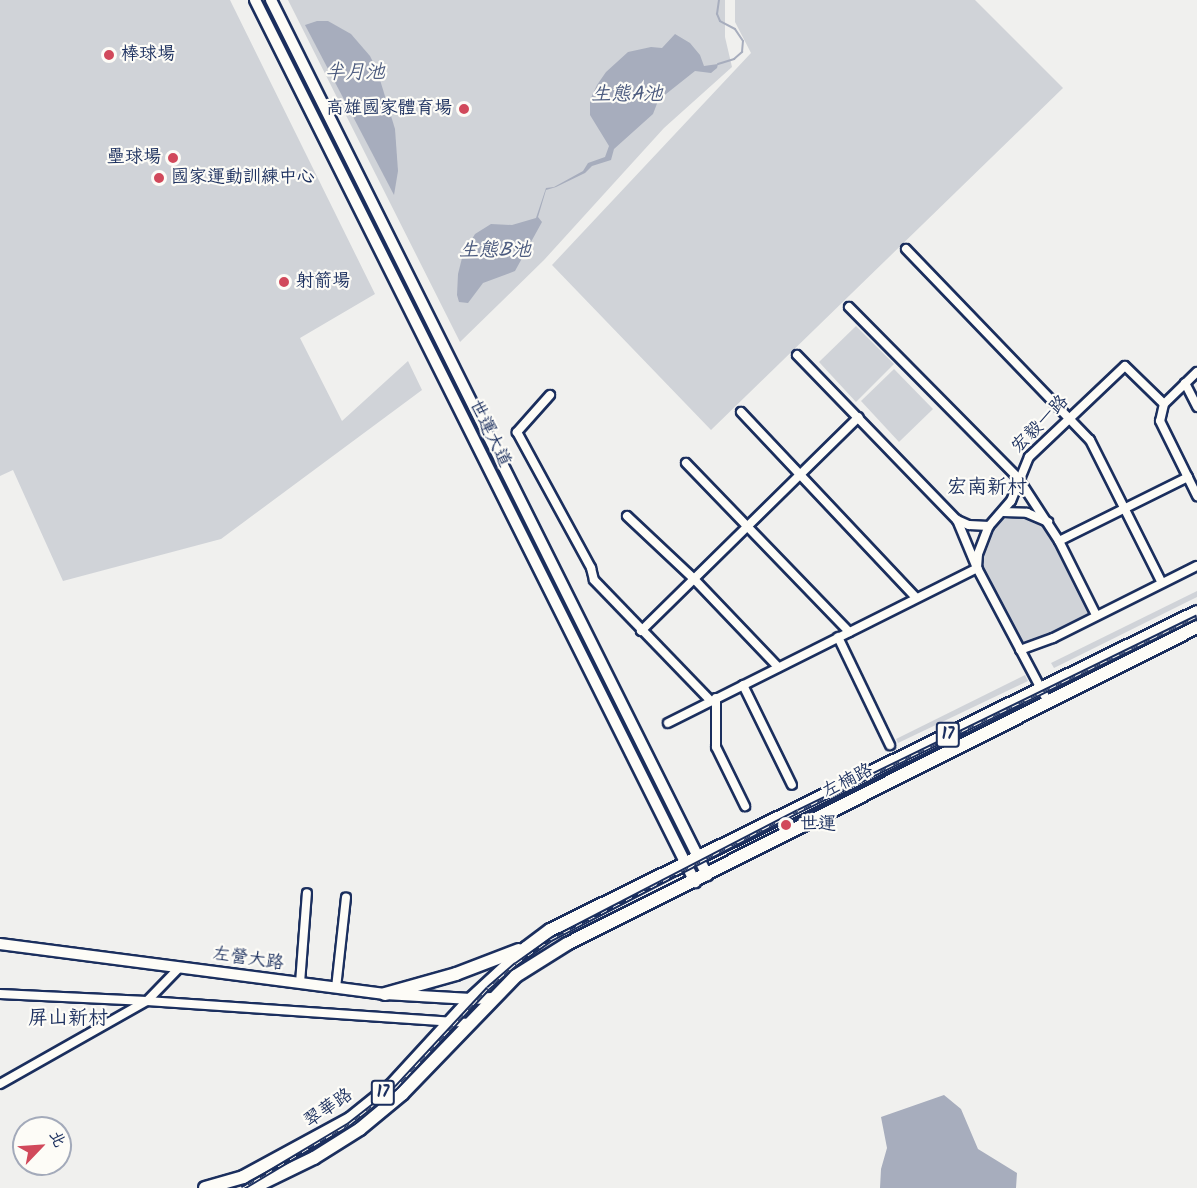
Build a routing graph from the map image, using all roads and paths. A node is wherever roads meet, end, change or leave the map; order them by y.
1 (255, 0) edge
2 (271, 0) edge
3 (906, 249) dead end
4 (849, 307) dead end
5 (797, 355) dead end
6 (1197, 372) edge
7 (1185, 384) junction
8 (550, 395) dead end
9 (1164, 405) junction
10 (1197, 407) edge
11 (741, 412) dead end
12 (859, 417) junction
13 (1068, 418) junction
14 (687, 463) dead end
15 (800, 475) junction
16 (1188, 477) junction
17 (1018, 478) junction
18 (1197, 496) edge
19 (1125, 508) junction
20 (1003, 512) junction
21 (627, 516) dead end
22 (957, 520) junction
23 (1048, 522) junction
24 (748, 526) junction
25 (989, 526) junction
26 (1059, 541) junction
27 (1197, 566) edge
28 (976, 568) junction
29 (694, 579) junction
30 (1162, 583) junction
31 (916, 598) junction
32 (1197, 612) edge
33 (1096, 615) junction
34 (1197, 627) edge
35 (641, 631) junction
36 (849, 632) junction
37 (838, 637) junction
38 (1020, 650) junction
39 (778, 667) junction
40 (742, 685) junction
41 (1041, 689) junction
42 (714, 700) junction
43 (1048, 702) junction
44 (668, 723) dead end
45 (890, 745) dead end
46 (792, 785) dead end
47 (745, 806) dead end
48 (698, 856) junction
49 (685, 863) junction
50 (707, 875) junction
51 (695, 882) junction
52 (307, 893) dead end
53 (346, 898) dead end
54 (0, 944) edge
55 (526, 948) junction
56 (180, 967) junction
57 (300, 983) junction
58 (336, 988) junction
59 (0, 994) edge
60 (385, 994) junction
61 (492, 998) junction
62 (471, 999) junction
63 (147, 1001) junction
64 (452, 1022) junction
65 (469, 1023) junction
66 (0, 1084) edge
67 (205, 1188) edge
68 (252, 1188) edge

1 - 49 street, 世運大道
2 - 48 street, 世運大道
3 - 13 street
4 - 17 street
5 - 12 street
6 - 7 street
7 - 9 street
7 - 10 street
8 - 35 street
9 - 13 street, 宏毅一路
9 - 16 street
11 - 15 street
12 - 15 street
12 - 22 street
13 - 17 street, 宏毅一路
13 - 19 street
14 - 24 street
15 - 24 street
15 - 31 street
16 - 18 street
16 - 19 street
17 - 20 street, 宏毅一路
17 - 23 street
19 - 26 street
19 - 30 street
20 - 23 street
20 - 25 street, 宏毅一路
21 - 29 street
22 - 25 street
22 - 28 street
23 - 26 street
24 - 29 street
24 - 36 street
25 - 28 street, 宏毅一路
26 - 33 street
27 - 30 street
28 - 31 street
28 - 38 street
29 - 35 street
29 - 39 street
30 - 33 street
31 - 36 street
32 - 41 main road, 左楠路 / 17
33 - 38 street
34 - 43 main road, 左楠路 / 17
35 - 42 street
36 - 37 street
37 - 39 street
37 - 45 street
38 - 41 street
39 - 40 street
40 - 42 street
40 - 46 street
41 - 43 street
41 - 48 main road, 左楠路 / 17
42 - 44 street
42 - 47 street
43 - 50 main road, 左楠路 / 17
48 - 49 main road, 左楠路 / 17
48 - 50 street, 世運大道
49 - 51 street, 世運大道
49 - 55 main road, 左楠路 / 17
50 - 51 main road, 左楠路 / 17
51 - 61 main road, 左楠路 / 17
52 - 57 street
53 - 58 street
54 - 56 street, 左營大路
55 - 60 main road
55 - 62 main road, 翠華路 / 17
56 - 57 street, 左營大路
56 - 63 street
57 - 58 street, 左營大路
58 - 60 street, 左營大路
59 - 63 street
60 - 62 street, 左營大路
61 - 62 street, 左營大路
61 - 65 main road, 翠華路 / 17
62 - 64 main road, 翠華路 / 17
63 - 64 street
63 - 66 street
64 - 65 street
64 - 67 main road, 翠華路 / 17
65 - 68 main road, 翠華路 / 17

